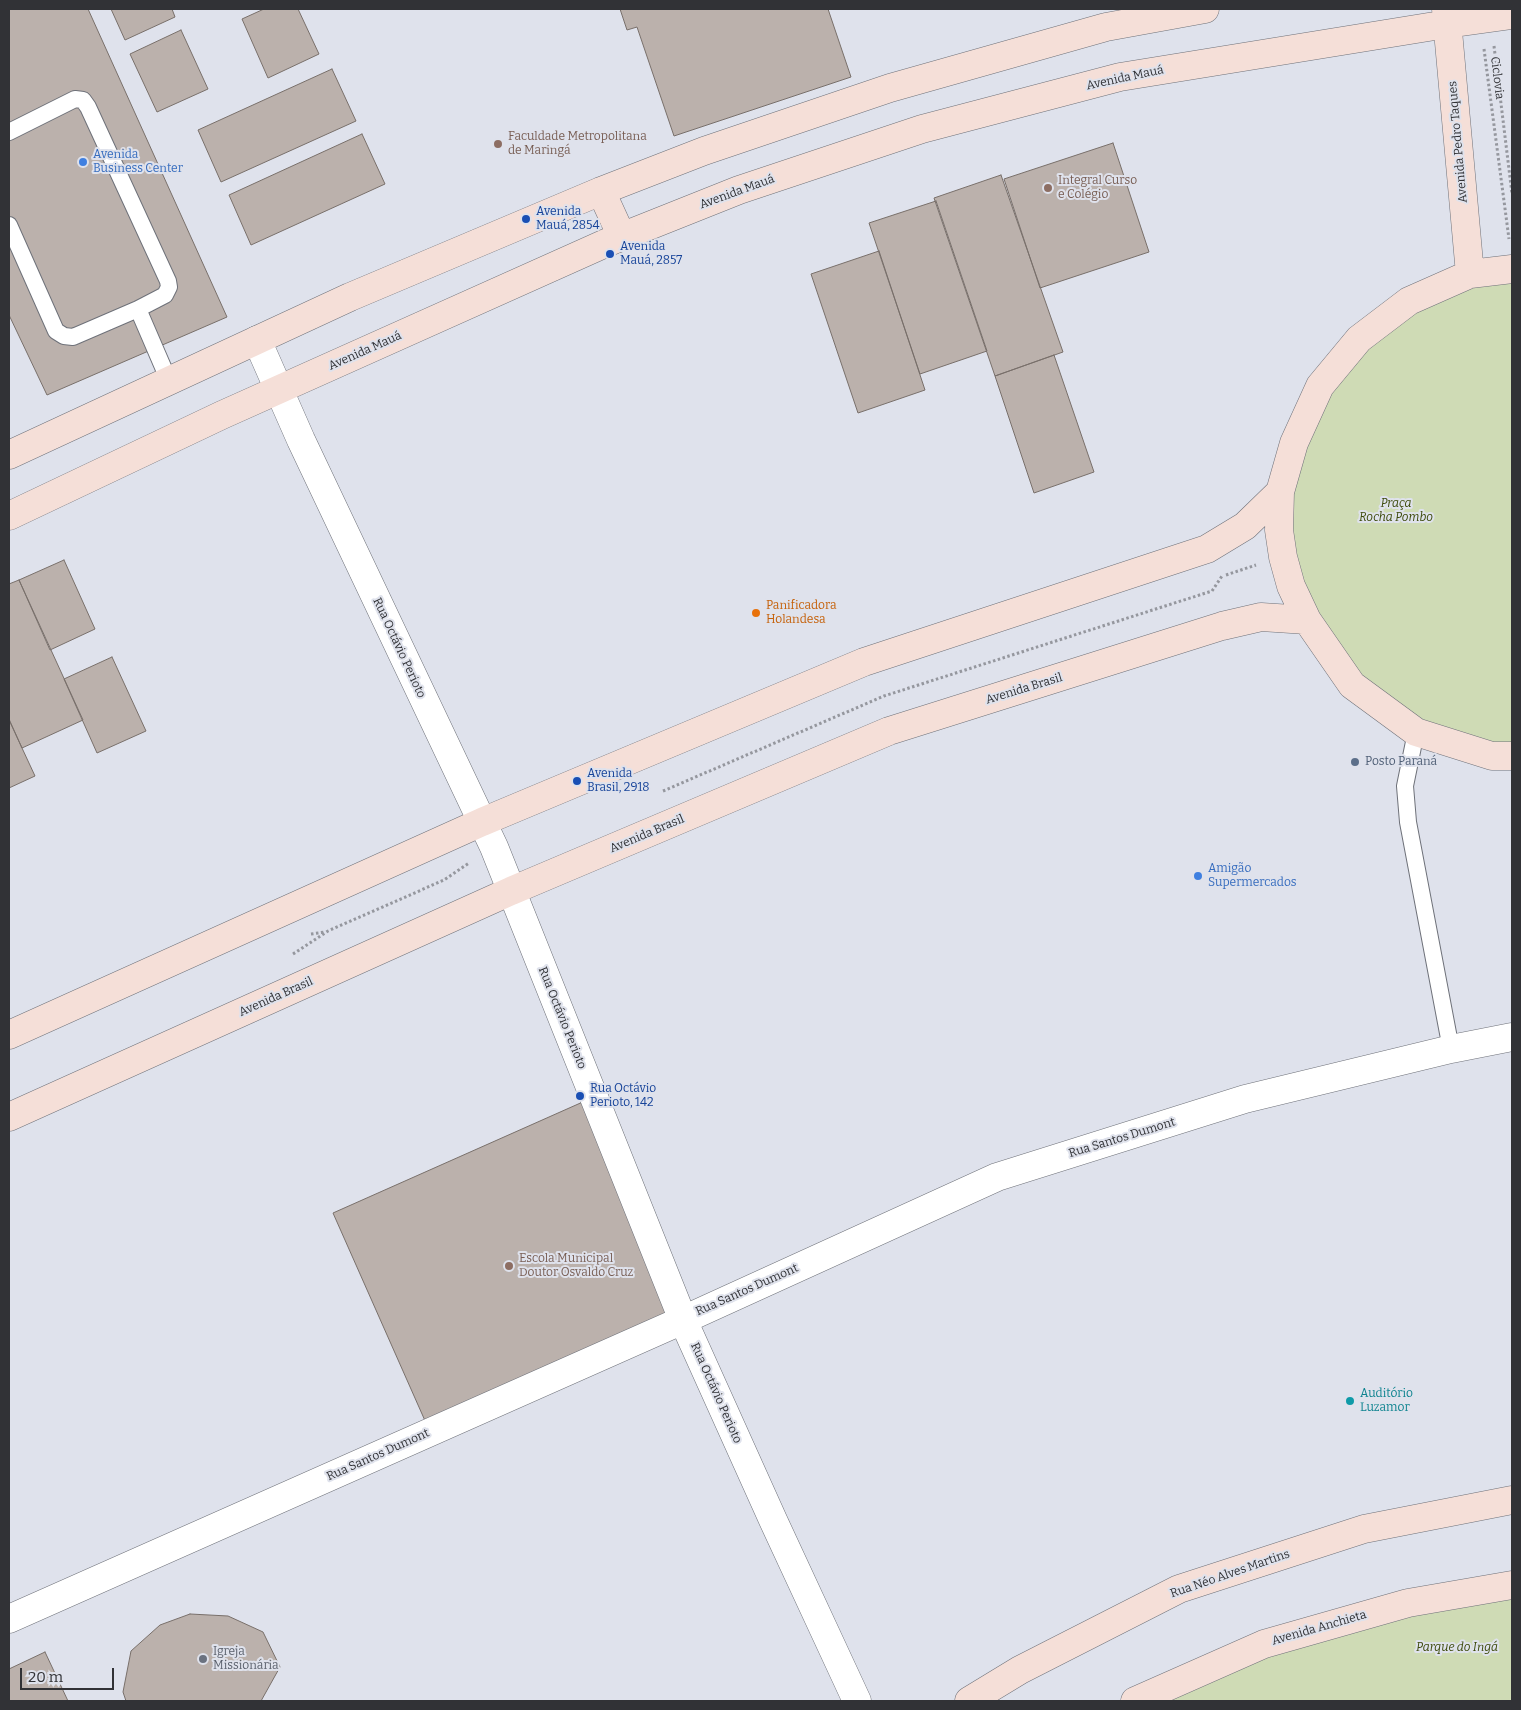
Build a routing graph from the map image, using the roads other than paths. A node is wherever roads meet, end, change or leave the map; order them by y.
1 (1205, 9) edge
2 (1446, 16) edge
3 (1495, 18) edge
4 (9, 132) edge
5 (601, 191) junction
6 (9, 225) edge
7 (622, 237) junction
8 (1511, 259) edge
9 (1470, 274) junction
10 (138, 309) junction
11 (257, 340) junction
12 (169, 381) junction
13 (278, 390) junction
14 (9, 455) edge
15 (1280, 492) junction
16 (9, 516) edge
17 (1307, 620) junction
18 (1416, 732) junction
19 (1512, 756) edge
20 (482, 822) junction
21 (511, 891) junction
22 (9, 1035) edge
23 (1512, 1037) edge
24 (1451, 1049) junction
25 (9, 1117) edge
26 (683, 1320) junction
27 (1512, 1500) edge
28 (1512, 1585) edge
29 (9, 1619) edge
30 (857, 1701) edge
31 (969, 1701) edge
32 (1135, 1701) edge

1 - 5 main road
2 - 3 main road, Avenida Mauá
2 - 7 main road, Avenida Mauá
2 - 9 main road, Avenida Pedro Taques
4 - 10 lane
5 - 7 main road
5 - 11 main road
6 - 10 lane
7 - 13 main road, Avenida Mauá
8 - 9 main road
9 - 15 main road
10 - 12 lane
11 - 12 main road
11 - 13 street, Rua Octávio Perioto
12 - 14 main road
13 - 16 main road, Avenida Mauá
13 - 20 street, Rua Octávio Perioto
15 - 17 main road
15 - 20 main road
17 - 18 main road
17 - 21 main road, Avenida Brasil
18 - 19 main road
18 - 24 lane
20 - 21 street, Rua Octávio Perioto
20 - 22 main road
21 - 25 main road, Avenida Brasil
21 - 26 street, Rua Octávio Perioto
23 - 24 street, Rua Santos Dumont
24 - 26 street, Rua Santos Dumont
26 - 29 street, Rua Santos Dumont
26 - 30 street, Rua Octávio Perioto
27 - 31 main road, Rua Néo Alves Martins
28 - 32 main road, Avenida Anchieta

